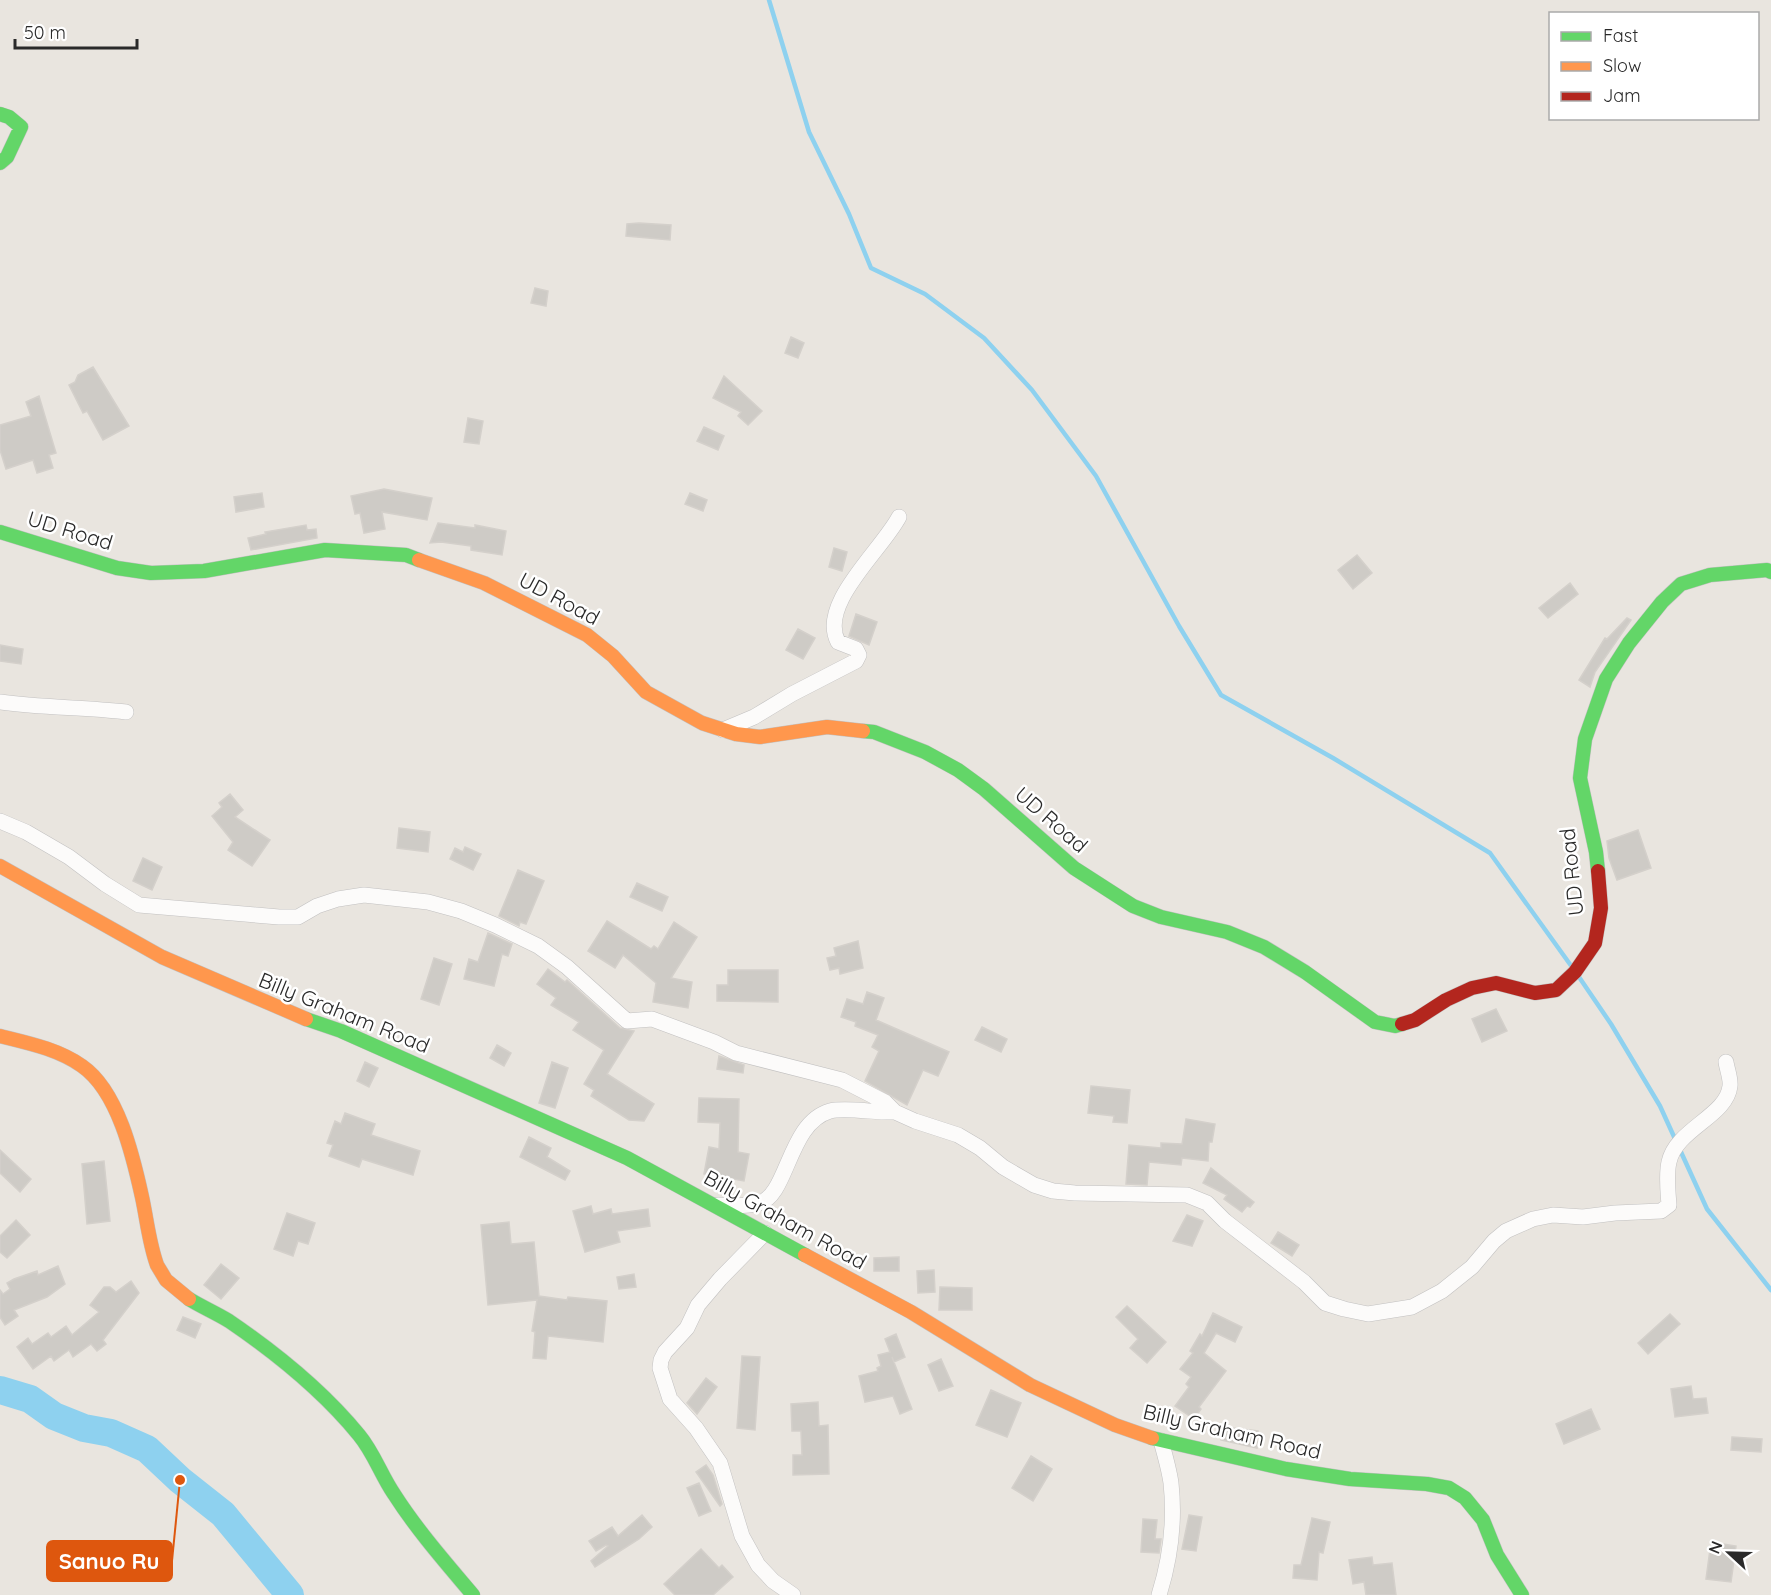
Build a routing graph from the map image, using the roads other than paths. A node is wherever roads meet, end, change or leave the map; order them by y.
1 (0, 114) edge
2 (0, 163) edge
3 (899, 517) dead end
4 (0, 532) edge
5 (1771, 572) edge
6 (0, 702) edge
7 (126, 712) dead end
8 (723, 730) junction
9 (0, 821) edge
10 (0, 866) edge
11 (0, 1036) edge
12 (1726, 1062) dead end
13 (895, 1112) junction
14 (712, 1204) junction
15 (765, 1233) junction
16 (1161, 1441) junction
17 (473, 1595) edge
18 (793, 1595) edge
19 (1159, 1595) edge
20 (1521, 1595) edge

1 - 2 main road
3 - 8 street
4 - 8 main road, UD Road
5 - 8 main road, UD Road
6 - 7 street
9 - 13 street
10 - 14 main road, Billy Graham Road
11 - 17 main road
12 - 13 street
13 - 14 street
14 - 15 main road, Billy Graham Road
15 - 16 main road, Billy Graham Road
15 - 18 street
16 - 19 street
16 - 20 main road, Billy Graham Road

